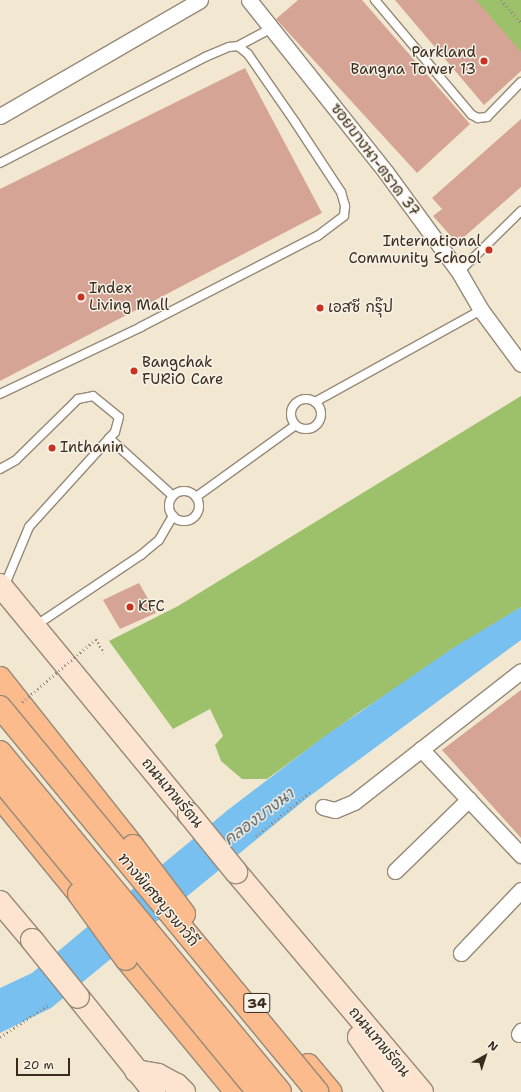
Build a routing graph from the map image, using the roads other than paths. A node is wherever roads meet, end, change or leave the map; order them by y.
1 (200, 0) edge
2 (249, 0) edge
3 (375, 0) edge
4 (273, 27) junction
5 (238, 46) junction
6 (521, 82) edge
7 (0, 116) edge
8 (0, 163) edge
9 (521, 211) edge
10 (459, 272) junction
11 (481, 310) junction
12 (521, 363) edge
13 (0, 394) edge
14 (315, 402) junction
15 (296, 425) junction
16 (109, 438) junction
17 (0, 469) edge
18 (173, 496) junction
19 (196, 497) junction
20 (174, 516) junction
21 (2, 587) edge
22 (34, 627) junction
23 (521, 671) edge
24 (0, 678) edge
25 (9, 706) edge
26 (421, 749) junction
27 (0, 752) edge
28 (0, 780) edge
29 (0, 796) edge
30 (468, 799) junction
31 (323, 808) road end
32 (521, 855) edge
33 (395, 871) dead end
34 (521, 890) edge
35 (0, 902) edge
36 (461, 953) dead end
37 (309, 958) junction
38 (136, 1071) junction
39 (154, 1092) edge
40 (184, 1092) edge
41 (236, 1092) edge
42 (258, 1092) edge
43 (280, 1092) edge
44 (317, 1092) edge
45 (330, 1092) edge
46 (398, 1092) edge
47 (422, 1092) edge

1 - 7 street
2 - 4 street, ซอยบางนา-ตราด 37
3 - 6 lane
4 - 5 lane
4 - 10 street, ซอยบางนา-ตราด 37
5 - 8 lane
5 - 13 lane
9 - 10 lane
10 - 11 street, ซอยบางนา-ตราด 37
11 - 12 street, ซอยบางนา-ตราด 37
11 - 14 lane
14 - 15 lane
14 - 15 lane
15 - 19 lane
16 - 17 lane
16 - 18 lane
16 - 21 lane
18 - 19 lane
18 - 20 lane
19 - 20 lane
20 - 22 lane
21 - 22 main road, ถนนเทพรัตน
22 - 37 main road, ถนนเทพรัตน, bridge
23 - 26 street
24 - 45 highway, 34, bridge
25 - 44 highway, ทางพิเศษบูรพาวิถี, bridge
26 - 30 street
26 - 31 street
27 - 43 highway, ทางพิเศษบูรพาวิถี, bridge
28 - 42 highway, bridge
29 - 41 highway, bridge
30 - 32 street
30 - 33 street
34 - 36 street
35 - 38 main road, bridge
37 - 46 main road
37 - 47 main road, ถนนเทพรัตน
38 - 39 main road
38 - 40 main road

